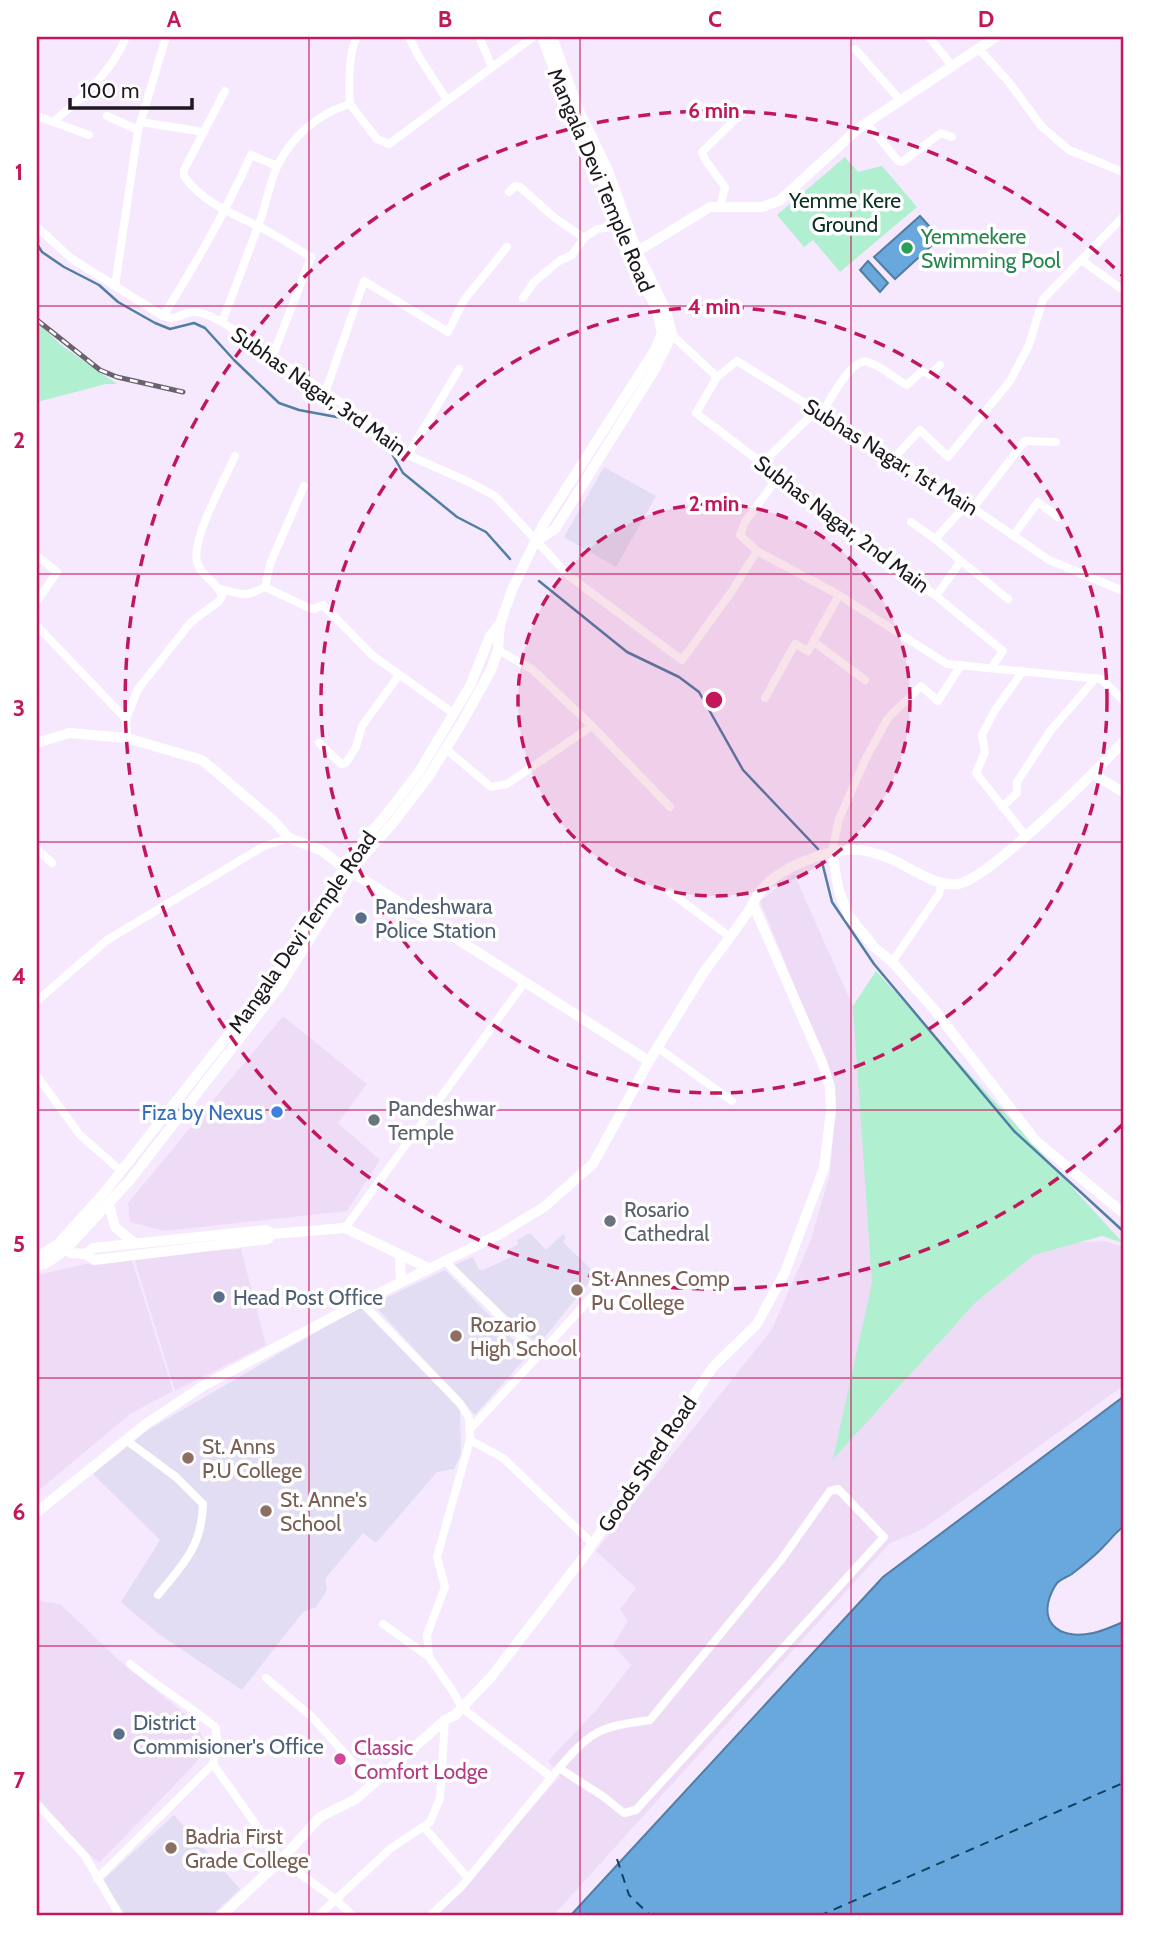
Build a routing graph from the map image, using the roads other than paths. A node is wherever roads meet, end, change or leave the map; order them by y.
1 (126, 37) edge
2 (166, 37) edge
3 (356, 37) edge
4 (409, 37) edge
5 (479, 37) edge
6 (533, 37) edge
7 (542, 37) edge
8 (552, 37) edge
9 (929, 37) edge
10 (996, 37) edge
11 (979, 48) junction
12 (855, 49) dead end
13 (492, 67) junction
14 (953, 67) junction
15 (225, 91) dead end
16 (447, 100) junction
17 (901, 101) junction
18 (350, 104) junction
19 (744, 111) dead end
20 (37, 116) edge
21 (107, 116) dead end
22 (52, 122) junction
23 (867, 123) junction
24 (140, 126) junction
25 (204, 132) junction
26 (89, 135) dead end
27 (952, 137) dead end
28 (277, 166) junction
29 (1123, 172) edge
30 (509, 192) dead end
31 (720, 207) junction
32 (223, 211) junction
33 (1123, 217) edge
34 (258, 226) junction
35 (618, 226) junction
36 (37, 228) edge
37 (584, 239) junction
38 (508, 247) dead end
39 (634, 254) junction
40 (1081, 260) junction
41 (115, 286) junction
42 (1123, 290) edge
43 (523, 298) dead end
44 (163, 316) junction
45 (222, 322) junction
46 (667, 334) junction
47 (273, 355) junction
48 (940, 365) dead end
49 (459, 369) dead end
50 (717, 377) junction
51 (325, 393) junction
52 (819, 412) junction
53 (1056, 442) dead end
54 (408, 455) junction
55 (236, 456) dead end
56 (894, 458) junction
57 (762, 463) junction
58 (779, 476) junction
59 (304, 486) dead end
60 (970, 506) junction
61 (1058, 517) dead end
62 (911, 522) dead end
63 (1013, 536) junction
64 (538, 540) junction
65 (935, 540) junction
66 (757, 551) junction
67 (37, 556) edge
68 (961, 561) junction
69 (265, 587) junction
70 (220, 589) junction
71 (1123, 591) edge
72 (839, 595) junction
73 (936, 596) junction
74 (1008, 599) dead end
75 (37, 601) edge
76 (499, 624) junction
77 (37, 626) edge
78 (814, 642) junction
79 (498, 650) junction
80 (961, 665) junction
81 (991, 668) junction
82 (1023, 671) junction
83 (399, 675) junction
84 (1097, 678) junction
85 (865, 680) dead end
86 (765, 698) dead end
87 (1123, 700) edge
88 (453, 713) junction
89 (126, 719) junction
90 (464, 719) junction
91 (592, 726) junction
92 (127, 738) junction
93 (1123, 742) edge
94 (37, 743) edge
95 (319, 743) dead end
96 (446, 749) junction
97 (1093, 774) junction
98 (1123, 792) edge
99 (670, 807) dead end
100 (1002, 807) junction
101 (1025, 835) junction
102 (289, 838) junction
103 (37, 849) edge
104 (832, 852) junction
105 (52, 863) dead end
106 (348, 869) junction
107 (942, 884) junction
108 (670, 892) dead end
109 (753, 904) junction
110 (321, 914) junction
111 (730, 937) junction
112 (892, 962) junction
113 (704, 972) joint
114 (525, 982) junction
115 (37, 1001) edge
116 (657, 1048) junction
117 (649, 1061) junction
118 (37, 1076) edge
119 (732, 1101) dead end
120 (121, 1171) junction
121 (109, 1204) junction
122 (1123, 1213) edge
123 (345, 1228) junction
124 (272, 1234) junction
125 (134, 1243) junction
126 (61, 1247) junction
127 (42, 1254) edge
128 (86, 1254) junction
129 (400, 1255) junction
130 (444, 1260) junction
131 (37, 1266) edge
132 (428, 1268) junction
133 (401, 1282) junction
134 (597, 1290) dead end
135 (361, 1302) junction
136 (539, 1356) junction
137 (471, 1428) junction
138 (126, 1440) junction
139 (470, 1440) junction
140 (37, 1512) edge
141 (593, 1544) junction
142 (158, 1595) dead end
143 (383, 1624) dead end
144 (429, 1657) junction
145 (130, 1664) dead end
146 (266, 1678) dead end
147 (462, 1708) junction
148 (445, 1720) junction
149 (213, 1764) junction
150 (559, 1768) junction
151 (551, 1777) junction
152 (372, 1784) junction
153 (37, 1804) edge
154 (424, 1827) junction
155 (281, 1860) junction
156 (468, 1878) junction
157 (97, 1879) junction
158 (335, 1899) junction
159 (120, 1916) edge
160 (221, 1916) edge
161 (318, 1916) edge
162 (353, 1916) edge
163 (430, 1916) edge

1 - 22 street
2 - 24 street
3 - 18 street
4 - 16 street
5 - 13 street
6 - 13 street
7 - 35 main road, Mangala Devi Temple Road
8 - 39 main road, Mangala Devi Temple Road
9 - 14 street
10 - 11 street
11 - 14 street
11 - 29 street
12 - 17 street
13 - 16 street
14 - 17 street
15 - 25 street
16 - 18 street
17 - 23 street
18 - 28 street
19 - 31 street
20 - 22 street
21 - 24 street
22 - 26 street
23 - 27 street
23 - 31 street
24 - 25 street
24 - 41 street
25 - 32 street
28 - 32 street
28 - 34 street
30 - 37 street
31 - 39 street
32 - 34 street
32 - 44 street
33 - 40 street
34 - 45 street
34 - 47 street
35 - 37 street
35 - 39 main road, Mangala Devi Temple Road
36 - 41 street
37 - 43 street
38 - 51 street
39 - 46 main road, Mangala Devi Temple Road
40 - 42 street
40 - 56 street
41 - 44 street
44 - 45 street, Subhas Nagar, 3rd Main
45 - 47 street, Subhas Nagar, 3rd Main
46 - 50 street
46 - 64 main road, Mangala Devi Temple Road
47 - 51 street, Subhas Nagar, 3rd Main
48 - 52 street
49 - 54 street
50 - 52 street, Subhas Nagar, 1st Main
50 - 57 street, Subhas Nagar, 2nd Main
51 - 54 street, Subhas Nagar, 3rd Main
52 - 56 street, Subhas Nagar, 1st Main
52 - 57 street
53 - 60 street
54 - 64 street, Subhas Nagar, 3rd Main
55 - 70 street
56 - 60 street, Subhas Nagar, 1st Main
57 - 58 street, Subhas Nagar, 2nd Main
58 - 66 street
58 - 73 street, Subhas Nagar, 2nd Main
59 - 69 street
60 - 63 street, Subhas Nagar, 1st Main
60 - 65 street
61 - 63 street
62 - 65 street
63 - 71 street, Subhas Nagar, 1st Main
64 - 66 street, Subhas Nagar, 3rd Main
64 - 76 main road, Mangala Devi Temple Road
65 - 68 street
66 - 72 street
67 - 75 street
68 - 73 street
68 - 74 street
69 - 70 street
69 - 83 street
70 - 89 street
72 - 78 street
72 - 80 street
73 - 81 street, Subhas Nagar, 2nd Main
76 - 79 main road, Mangala Devi Temple Road
76 - 88 main road, Mangala Devi Temple Road
77 - 89 street
78 - 85 street
78 - 86 street
79 - 90 main road, Mangala Devi Temple Road
79 - 91 street
80 - 81 street
80 - 104 street
81 - 82 street
82 - 84 street
82 - 100 street
83 - 88 street
83 - 95 street
84 - 87 street
84 - 100 street
88 - 90 main road
88 - 106 main road, Mangala Devi Temple Road
89 - 92 street
90 - 96 main road, Mangala Devi Temple Road
91 - 96 street
91 - 99 street
92 - 94 street
92 - 102 street
93 - 97 main road
96 - 106 main road, Mangala Devi Temple Road
97 - 98 street
97 - 101 main road
100 - 101 street
101 - 107 main road
102 - 106 street
102 - 115 street
103 - 105 street
104 - 107 main road
104 - 109 main road
104 - 112 street
106 - 110 main road, Mangala Devi Temple Road
106 - 114 main road
107 - 112 street
108 - 111 street
109 - 111 main road
109 - 141 street, Goods Shed Road
110 - 120 main road, Mangala Devi Temple Road
110 - 121 main road, Mangala Devi Temple Road
111 - 113 main road
112 - 122 street
113 - 116 street
114 - 117 main road
114 - 123 street
116 - 117 street
116 - 119 street
117 - 130 street
118 - 120 street
120 - 126 main road, Mangala Devi Temple Road
121 - 125 main road
121 - 126 main road, Mangala Devi Temple Road
123 - 124 street
123 - 129 street
124 - 125 street
124 - 128 street
125 - 128 street
126 - 127 main road, Mangala Devi Temple Road
126 - 128 street
126 - 131 main road
129 - 132 street
129 - 133 street
130 - 132 street
130 - 136 street
132 - 133 street
133 - 135 street
134 - 136 street
135 - 137 street
135 - 138 street
136 - 137 street
137 - 139 street
138 - 140 street
138 - 142 street
139 - 141 street
139 - 144 street
141 - 147 street, Goods Shed Road
143 - 144 street
144 - 147 street
145 - 149 street
146 - 152 street
147 - 148 street, Goods Shed Road
147 - 151 street
148 - 152 street, Goods Shed Road
148 - 154 street
149 - 155 street
149 - 157 street
150 - 150 street
150 - 151 street
151 - 156 street
152 - 155 street, Goods Shed Road
153 - 157 street
154 - 156 street
154 - 158 street
155 - 158 street
155 - 160 street, Goods Shed Road
156 - 163 street
157 - 159 street
158 - 161 street
158 - 162 street

